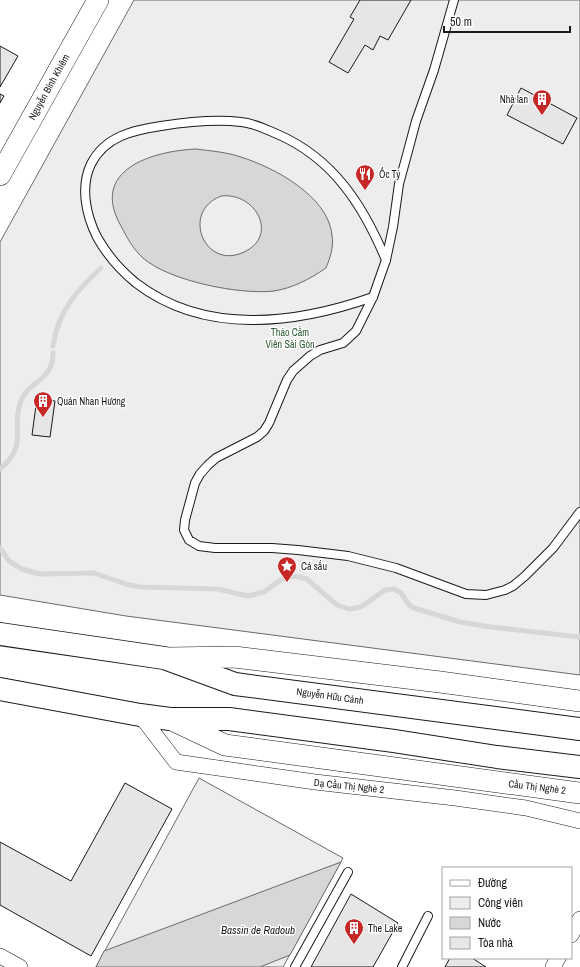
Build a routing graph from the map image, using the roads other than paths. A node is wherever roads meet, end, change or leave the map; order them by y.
1 (98, 0) edge
2 (454, 0) edge
3 (0, 175) edge
4 (386, 260) junction
5 (373, 297) junction
6 (580, 512) edge
7 (0, 634) edge
8 (164, 658) junction
9 (0, 689) edge
10 (580, 701) edge
11 (140, 715) junction
12 (170, 719) junction
13 (580, 729) edge
14 (580, 767) edge
15 (580, 793) edge
16 (580, 820) edge
17 (348, 872) dead end
18 (428, 916) dead end
19 (580, 919) edge
20 (572, 933) edge
21 (3, 961) edge
22 (20, 967) edge
23 (295, 967) edge
24 (402, 967) edge

1 - 3 main road, Nguyễn Bỉnh Khiêm
2 - 4 lane
4 - 5 lane
4 - 5 lane
5 - 6 lane
7 - 8 main road, Nguyễn Hữu Cảnh
8 - 10 main road, Nguyễn Hữu Cảnh
8 - 13 main road, Nguyễn Hữu Cảnh
9 - 11 main road
11 - 12 main road
11 - 16 street, Dạ Cầu Thị Nghè 2
12 - 14 main road
12 - 15 main road, Cầu Thị Nghè 2
17 - 23 lane
18 - 24 lane
19 - 20 street
21 - 22 street

